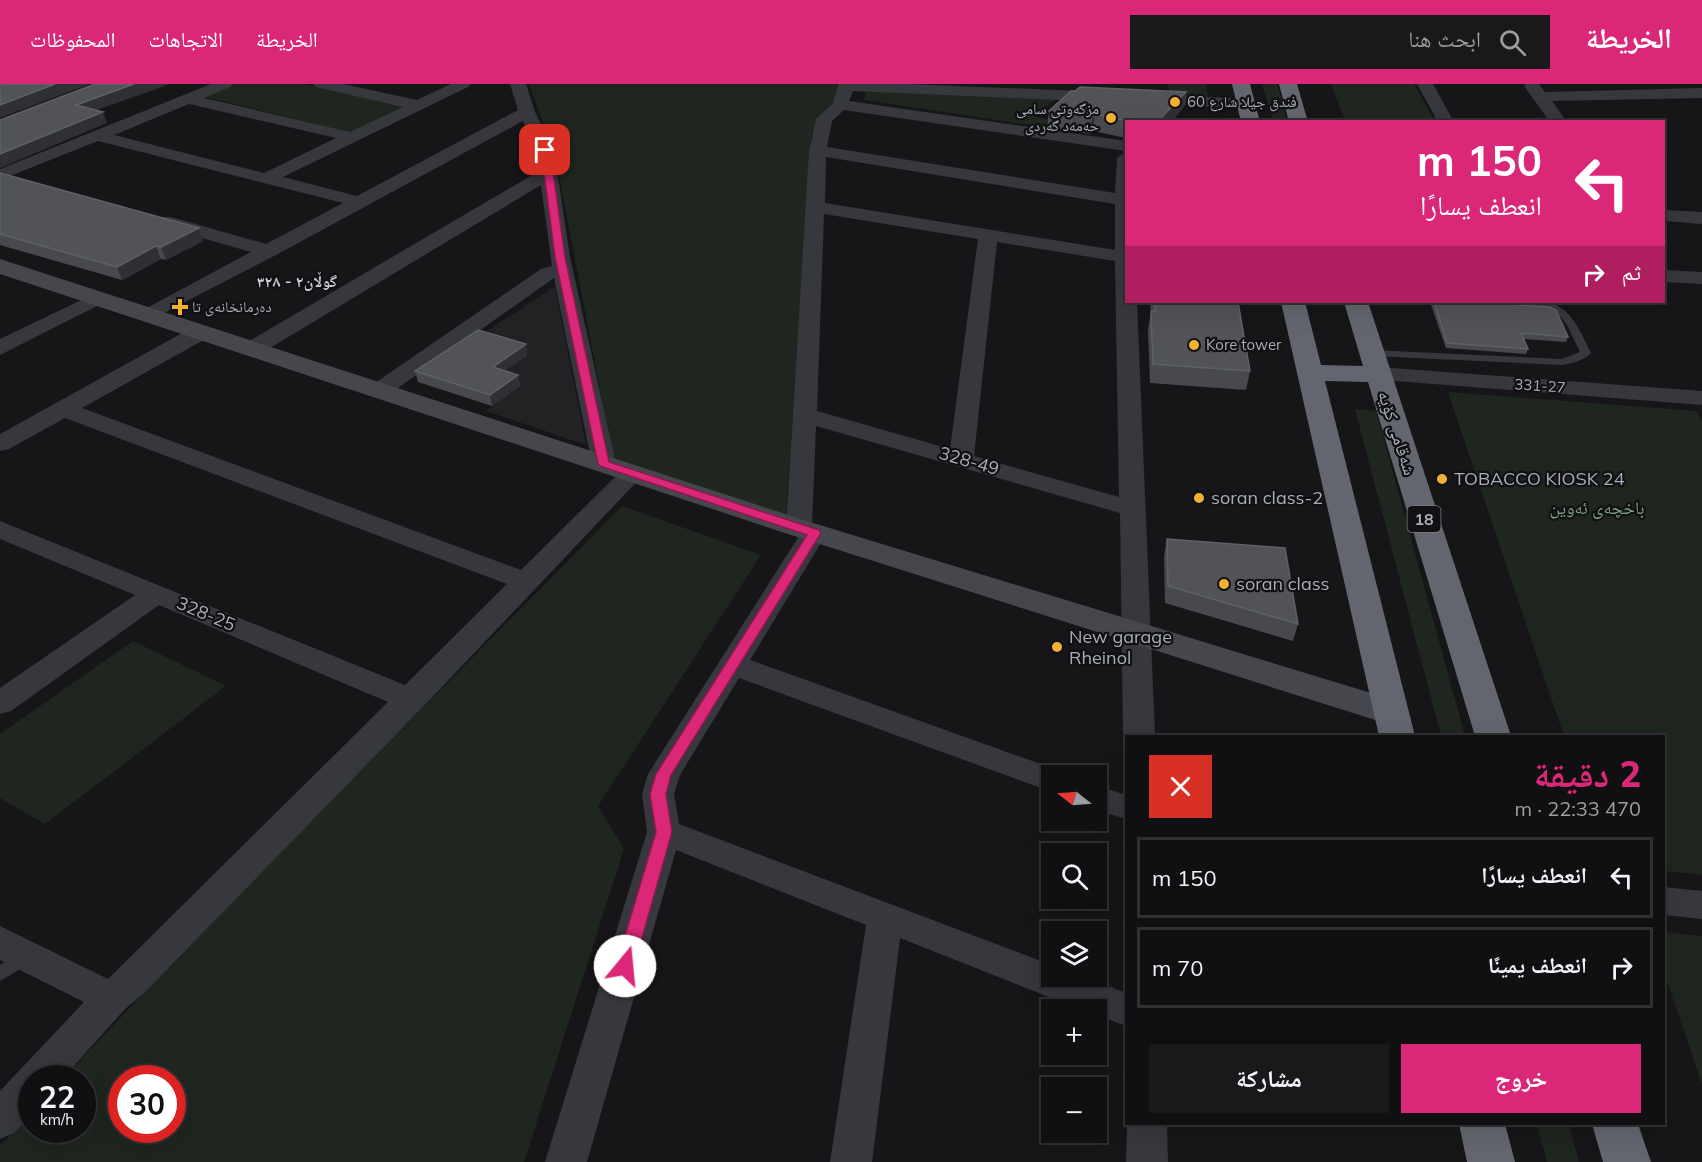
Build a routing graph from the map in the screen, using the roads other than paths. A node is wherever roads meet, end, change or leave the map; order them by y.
1 (222, 84) edge
2 (321, 84) edge
3 (463, 84) edge
4 (518, 84) edge
5 (1241, 84) edge
6 (1288, 84) edge
7 (1425, 84) edge
8 (847, 85) edge
9 (343, 86) edge
10 (1536, 90) edge
11 (1154, 92) edge
12 (1694, 93) edge
13 (188, 99) junction
14 (418, 105) junction
15 (840, 105) junction
16 (527, 112) junction
17 (1702, 112) edge
18 (1248, 113) edge
19 (1298, 120) edge
20 (1445, 120) edge
21 (1558, 120) edge
22 (98, 135) junction
23 (352, 137) junction
24 (1125, 146) edge
25 (818, 151) junction
26 (548, 173) junction
27 (0, 176) edge
28 (267, 178) junction
29 (1125, 180) edge
30 (22, 182) edge
31 (1124, 201) junction
32 (359, 202) junction
33 (814, 207) junction
34 (146, 216) edge
35 (1665, 216) edge
36 (1702, 218) edge
37 (988, 235) junction
38 (269, 250) junction
39 (1125, 257) joint
40 (1, 267) edge
41 (564, 270) junction
42 (1665, 276) edge
43 (1702, 278) edge
44 (98, 298) junction
45 (1126, 303) edge
46 (1293, 303) edge
47 (1356, 303) edge
48 (1540, 303) edge
49 (148, 315) junction
50 (201, 332) junction
51 (0, 348) edge
52 (252, 349) junction
53 (1375, 364) junction
54 (1310, 373) junction
55 (380, 390) junction
56 (1702, 398) edge
57 (63, 409) junction
58 (804, 415) junction
59 (0, 444) edge
60 (961, 458) junction
61 (618, 469) junction
62 (1133, 509) junction
63 (807, 531) junction
64 (7, 539) edge
65 (527, 582) junction
66 (156, 594) junction
67 (1137, 632) junction
68 (732, 664) junction
69 (412, 700) junction
70 (0, 704) edge
71 (1394, 724) edge
72 (1139, 735) edge
73 (1493, 735) edge
74 (1041, 776) edge
75 (1107, 801) edge
76 (1125, 807) edge
77 (664, 832) junction
78 (1665, 901) edge
79 (1702, 905) edge
80 (885, 917) junction
81 (9, 957) edge
82 (112, 998) junction
83 (1125, 1010) edge
84 (50, 1065) edge
85 (18, 1100) edge
86 (0, 1120) edge
87 (1147, 1125) edge
88 (1482, 1125) edge
89 (1615, 1125) edge
90 (566, 1162) edge
91 (851, 1162) edge
92 (1147, 1162) edge
93 (1491, 1162) edge
94 (1627, 1162) edge

1 - 13 street
2 - 9 street
3 - 14 street
4 - 16 street
5 - 18 highway
6 - 19 highway
7 - 20 street
8 - 11 street
8 - 15 street
9 - 14 street
10 - 12 street
10 - 21 street
11 - 18 street
12 - 17 street
13 - 22 street
13 - 23 street
14 - 23 street
15 - 24 street
15 - 25 street
16 - 26 street
16 - 32 street
22 - 27 street
22 - 28 street
23 - 28 street
25 - 31 street
25 - 33 street
26 - 41 street
26 - 52 street
27 - 30 street
28 - 32 street
29 - 31 street
31 - 39 street
32 - 38 street
33 - 37 street
33 - 58 street
34 - 38 street
35 - 36 street
37 - 39 street
37 - 60 street
38 - 49 street
40 - 44 street
41 - 55 street
41 - 61 street
42 - 43 street
44 - 49 street
44 - 51 street
45 - 62 street
46 - 54 highway
47 - 53 highway, شەقامی کۆیە / 18
48 - 53 lane
49 - 50 street
50 - 52 street
50 - 57 street
52 - 55 street
53 - 54 highway
53 - 56 street, 331-27
53 - 73 highway, شەقامی کۆیە / 18
54 - 71 highway
55 - 61 street
57 - 59 street
57 - 65 street
58 - 60 street, 328-49
58 - 63 street
60 - 62 street, 328-49
61 - 63 street
61 - 65 street
62 - 67 street
63 - 67 street
63 - 68 street
64 - 66 street, 328-25
65 - 69 street
66 - 69 street, 328-25
66 - 70 street
67 - 71 street
67 - 72 street
68 - 74 street
68 - 77 street
69 - 82 street
75 - 76 street
77 - 80 street
77 - 90 street
78 - 79 street
80 - 83 street
80 - 91 street
81 - 82 street
82 - 84 street
85 - 86 street
87 - 92 street
88 - 93 highway
89 - 94 highway

